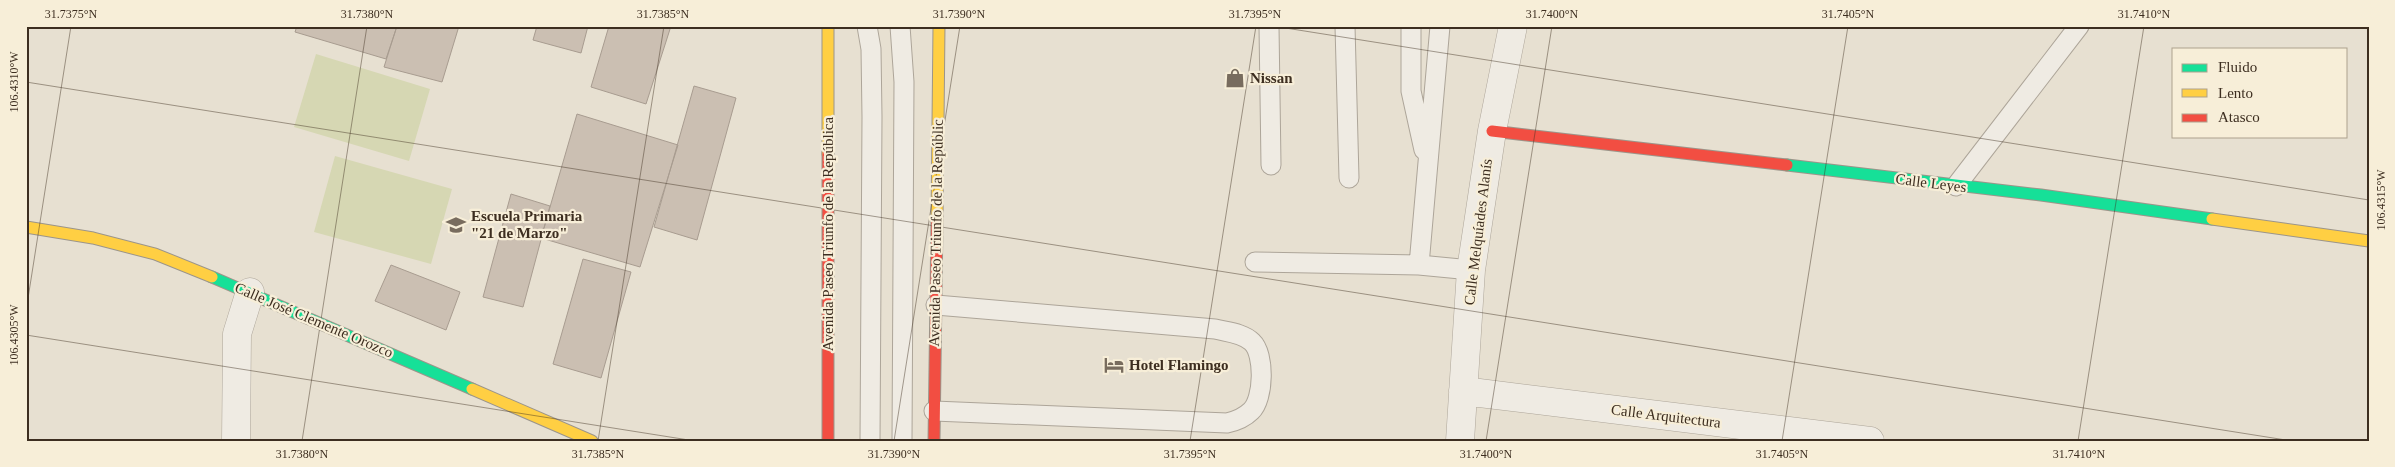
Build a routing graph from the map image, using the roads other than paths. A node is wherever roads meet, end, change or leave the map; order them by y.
1 (828, 26) edge
2 (867, 26) edge
3 (900, 26) edge
4 (939, 26) edge
5 (1269, 26) edge
6 (1345, 26) edge
7 (1410, 26) edge
8 (1440, 26) edge
9 (1514, 26) edge
10 (2079, 26) edge
11 (1492, 131) junction
12 (1270, 164) dead end
13 (1428, 168) junction
14 (1349, 178) dead end
15 (1956, 186) junction
16 (26, 227) edge
17 (2369, 241) edge
18 (1254, 262) dead end
19 (1419, 265) junction
20 (1470, 270) junction
21 (250, 292) junction
22 (936, 305) junction
23 (1463, 391) junction
24 (934, 411) junction
25 (236, 441) edge
26 (592, 441) edge
27 (828, 441) edge
28 (870, 441) edge
29 (902, 441) edge
30 (934, 441) edge
31 (1460, 441) edge
32 (1870, 441) edge

1 - 27 street, Avenida Paseo Triunfo de la República
2 - 28 lane
3 - 29 lane
4 - 22 street, Avenida Paseo Triunfo de la Repúblic
5 - 12 lane
6 - 14 lane
7 - 13 lane
8 - 13 lane
9 - 11 street, Calle Melquíades Alanís
10 - 15 lane
11 - 15 street, Calle Leyes
11 - 20 street, Calle Melquíades Alanís
13 - 19 lane
15 - 17 street, Calle Leyes
16 - 21 street, Calle José Clemente Orozco
18 - 19 lane
19 - 20 lane
20 - 23 street, Calle Melquíades Alanís
21 - 25 street
21 - 26 street, Calle José Clemente Orozco
22 - 24 street, Avenida Paseo Triunfo de la Repúblic
22 - 24 lane
23 - 31 street, Calle Melquíades Alanís
23 - 32 street, Calle Arquitectura
24 - 30 street, Avenida Paseo Triunfo de la Repúblic

